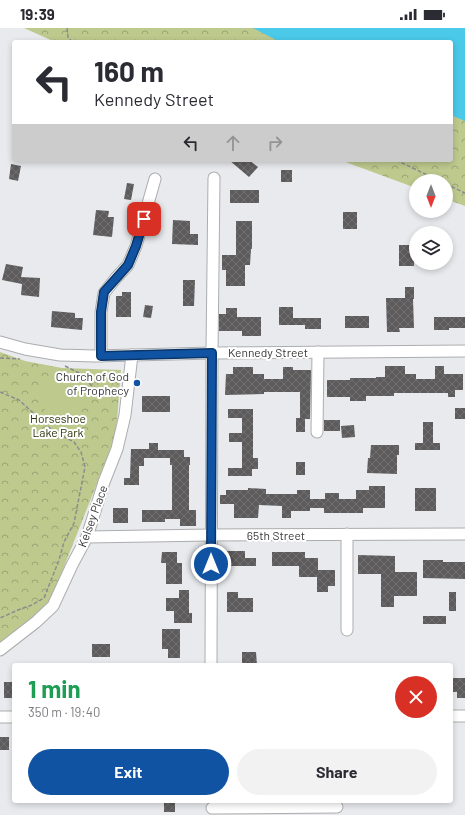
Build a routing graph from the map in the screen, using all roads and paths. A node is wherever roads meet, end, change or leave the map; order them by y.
1 (67, 28) edge
2 (70, 40) edge
3 (400, 162) edge
4 (425, 174) edge
5 (214, 178) dead end
6 (155, 179) dead end
7 (453, 187) edge
8 (465, 193) edge
9 (0, 342) edge
10 (465, 351) edge
11 (318, 352) junction
12 (212, 353) junction
13 (132, 355) junction
14 (101, 356) junction
15 (0, 358) edge
16 (24, 359) dead end
17 (61, 364) dead end
18 (0, 392) edge
19 (127, 396) junction
20 (317, 432) dead end
21 (346, 534) junction
22 (465, 534) edge
23 (211, 535) junction
24 (87, 537) junction
25 (0, 618) edge
26 (347, 630) dead end
27 (0, 650) edge
28 (211, 663) edge
29 (453, 716) edge
30 (465, 716) edge
31 (0, 717) edge
32 (12, 717) edge
33 (337, 807) dead end
34 (212, 808) edge

1 - 2 path
3 - 4 path
5 - 12 street
6 - 14 street
7 - 8 path
9 - 14 street, Kennedy Street
10 - 11 street, Kennedy Street
11 - 12 street, Kennedy Street
11 - 20 street
12 - 13 street, Kennedy Street
12 - 23 street
13 - 14 street, Kennedy Street
13 - 19 street, Kelsey Place
15 - 16 path
17 - 19 path
18 - 25 path
19 - 24 street, Kelsey Place
21 - 22 street, 65th Street
21 - 23 street, 65th Street
21 - 26 street
23 - 24 street, 65th Street
23 - 28 street
24 - 27 street, Kelsey Place
29 - 30 street
31 - 32 street
33 - 34 street

